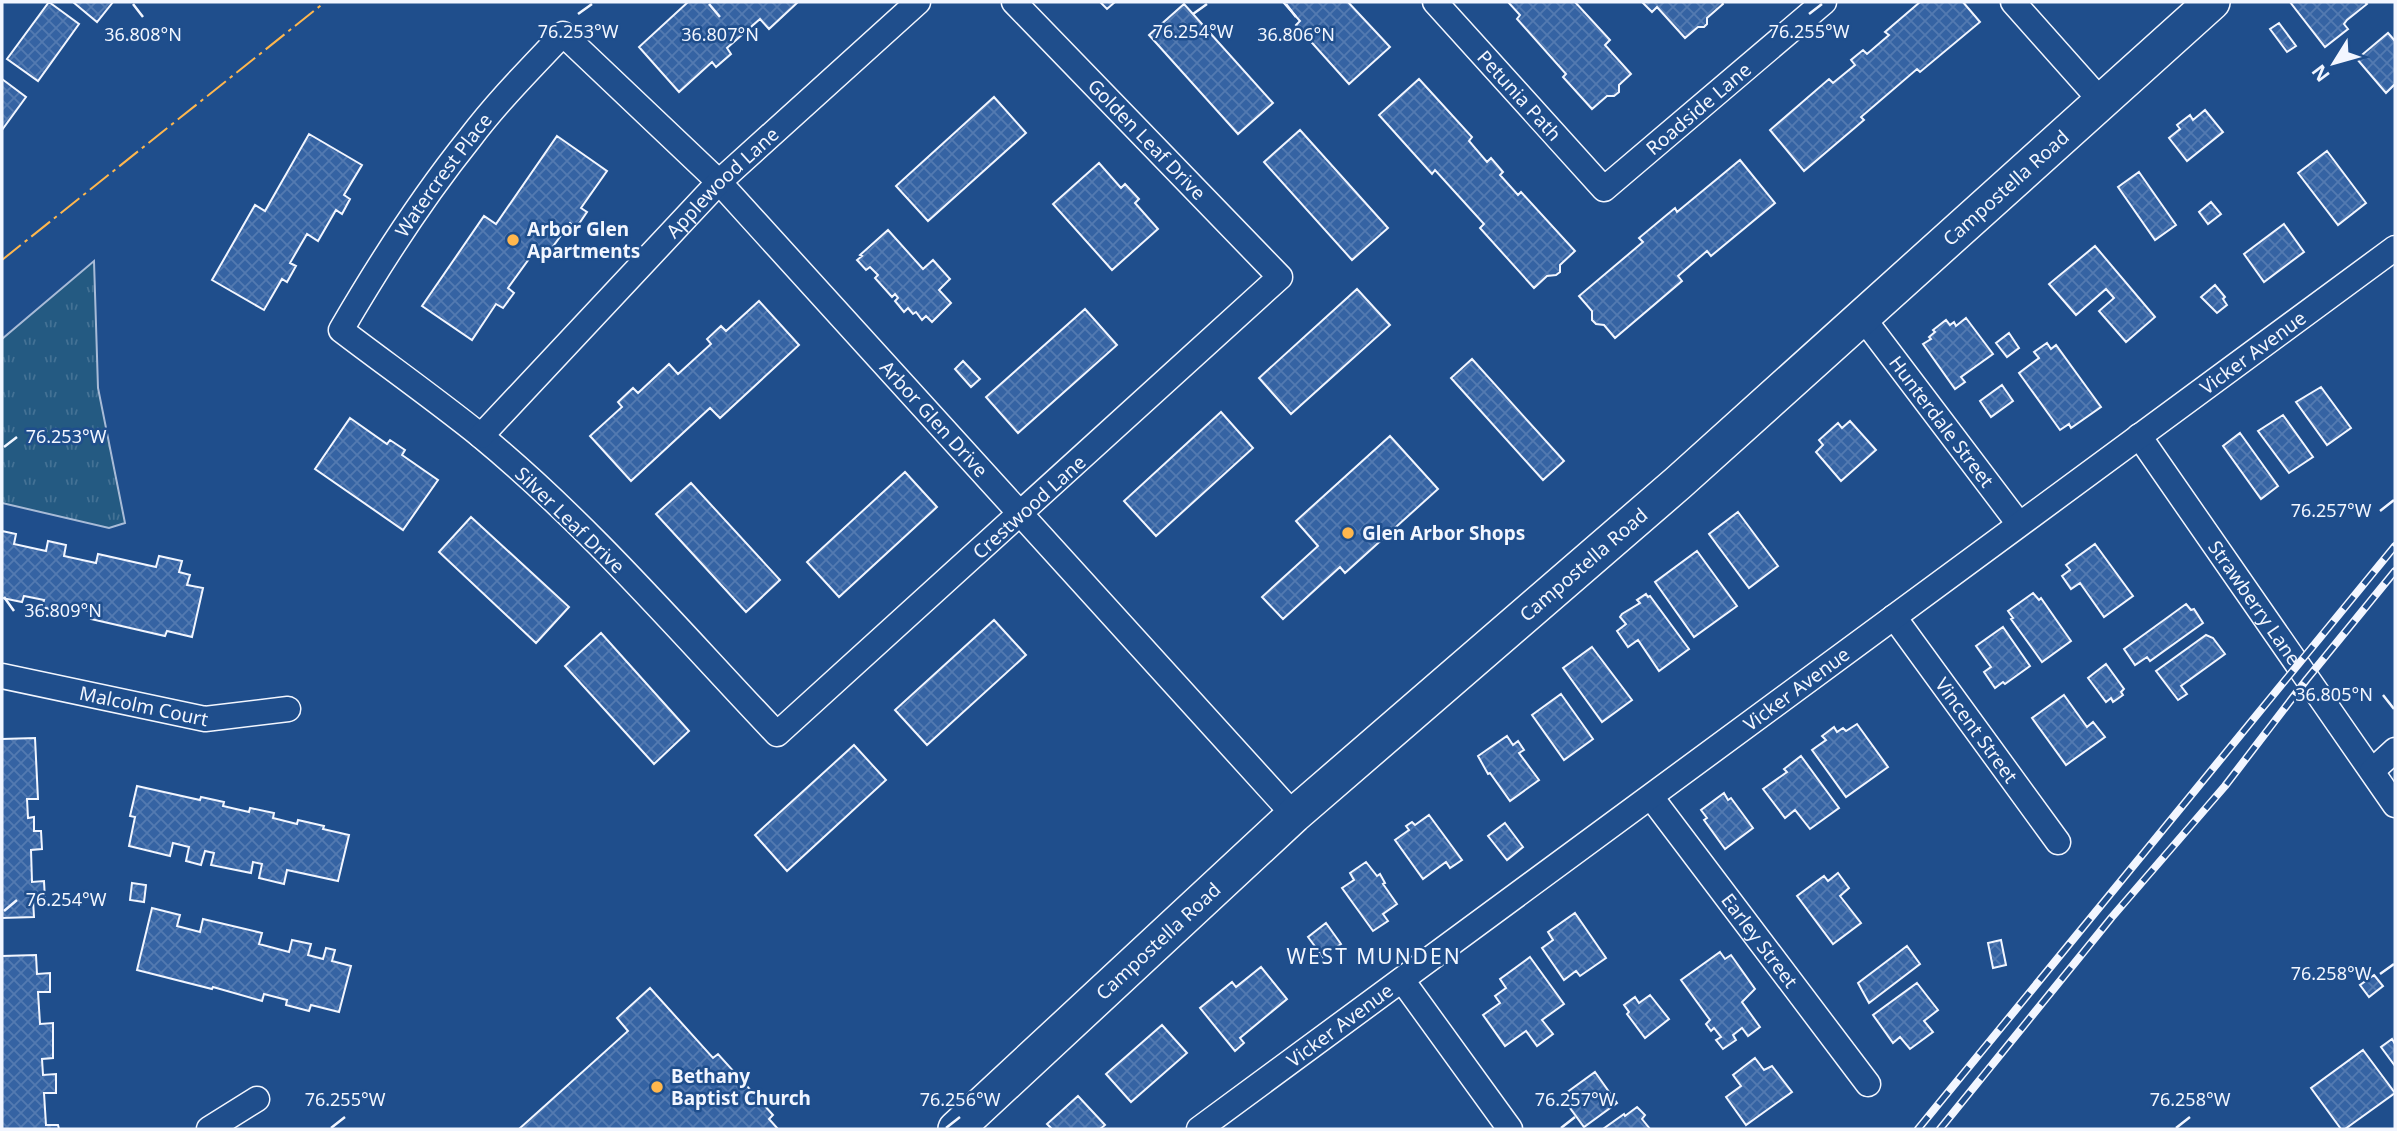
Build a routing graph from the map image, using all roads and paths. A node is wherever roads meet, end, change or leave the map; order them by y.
1 (918, 2) edge
2 (1014, 2) edge
3 (1435, 2) edge
4 (2013, 2) edge
5 (2212, 2) edge
6 (1812, 5) edge
7 (563, 34) joint
8 (2102, 102) junction
9 (719, 182) junction
10 (1604, 189) joint
11 (2395, 248) edge
12 (1280, 277) joint
13 (1863, 318) junction
14 (341, 330) joint
15 (481, 436) junction
16 (2139, 436) junction
17 (1021, 514) junction
18 (2019, 524) junction
19 (1894, 617) junction
20 (2, 676) edge
21 (288, 709) dead end
22 (777, 734) joint
23 (2395, 750) edge
24 (2372, 771) junction
25 (1651, 797) junction
26 (2395, 805) edge
27 (1294, 815) junction
28 (2058, 842) dead end
29 (1402, 980) junction
30 (1868, 1084) dead end
31 (257, 1099) dead end
32 (209, 1129) edge
33 (956, 1129) edge
34 (1199, 1129) edge
35 (1510, 1129) edge

1 - 9 street, Applewood Lane
2 - 12 street, Golden Leaf Drive
3 - 10 street, Petunia Path
4 - 8 street
5 - 8 main road, Campostella Road
6 - 10 street, Roadside Lane
7 - 9 street, Arbor Glen Drive
7 - 14 street, Watercrest Place
8 - 13 main road, Campostella Road
9 - 15 street, Applewood Lane
9 - 17 street, Arbor Glen Drive
11 - 16 street, Vicker Avenue
12 - 17 street, Crestwood Lane
13 - 18 street, Hunterdale Street
13 - 27 main road, Campostella Road
14 - 15 street, Silver Leaf Drive
15 - 22 street, Silver Leaf Drive
16 - 18 street, Vicker Avenue
16 - 24 street, Strawberry Lane
17 - 22 street, Crestwood Lane
17 - 27 street, Arbor Glen Drive
18 - 19 street, Vicker Avenue
19 - 25 street, Vicker Avenue
19 - 28 street, Vincent Street
20 - 21 street, Malcolm Court
23 - 24 street
24 - 26 street, Strawberry Lane
25 - 29 street, Vicker Avenue
25 - 30 street, Earley Street
27 - 33 main road, Campostella Road
29 - 34 street, Vicker Avenue
29 - 35 street
31 - 32 street

